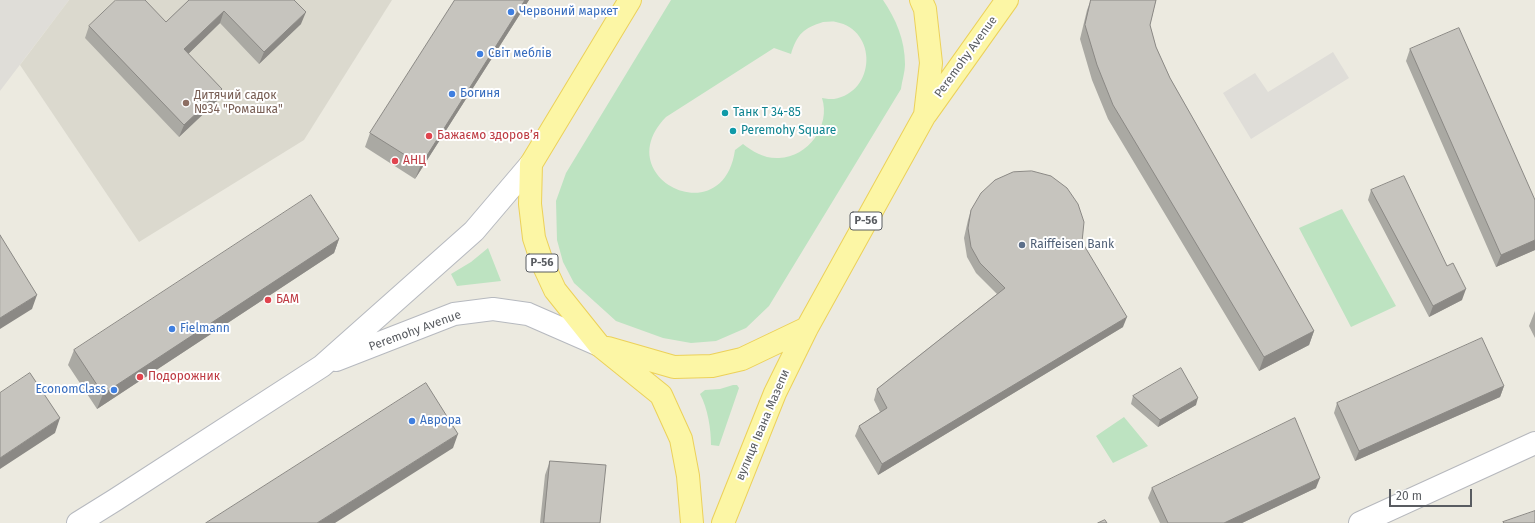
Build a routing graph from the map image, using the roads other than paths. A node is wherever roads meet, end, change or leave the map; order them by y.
1 (630, 0) edge
2 (921, 0) edge
3 (1007, 0) edge
4 (925, 115) junction
5 (531, 164) junction
6 (807, 328) junction
7 (599, 346) junction
8 (322, 366) junction
9 (1535, 444) edge
10 (78, 523) edge
11 (692, 523) edge
12 (723, 523) edge
13 (1360, 523) edge

1 - 5 main road, Р-56
2 - 4 main road
3 - 4 main road, Peremohy Avenue / Р-56
4 - 6 main road, Р-56
5 - 7 main road, Р-56
5 - 8 main road, Peremohy Avenue
6 - 7 main road
6 - 12 main road, вулиця Івана Мазепи / Р-56
7 - 8 main road, Peremohy Avenue
7 - 11 main road, Р-56
8 - 10 main road, Peremohy Avenue
9 - 13 main road

